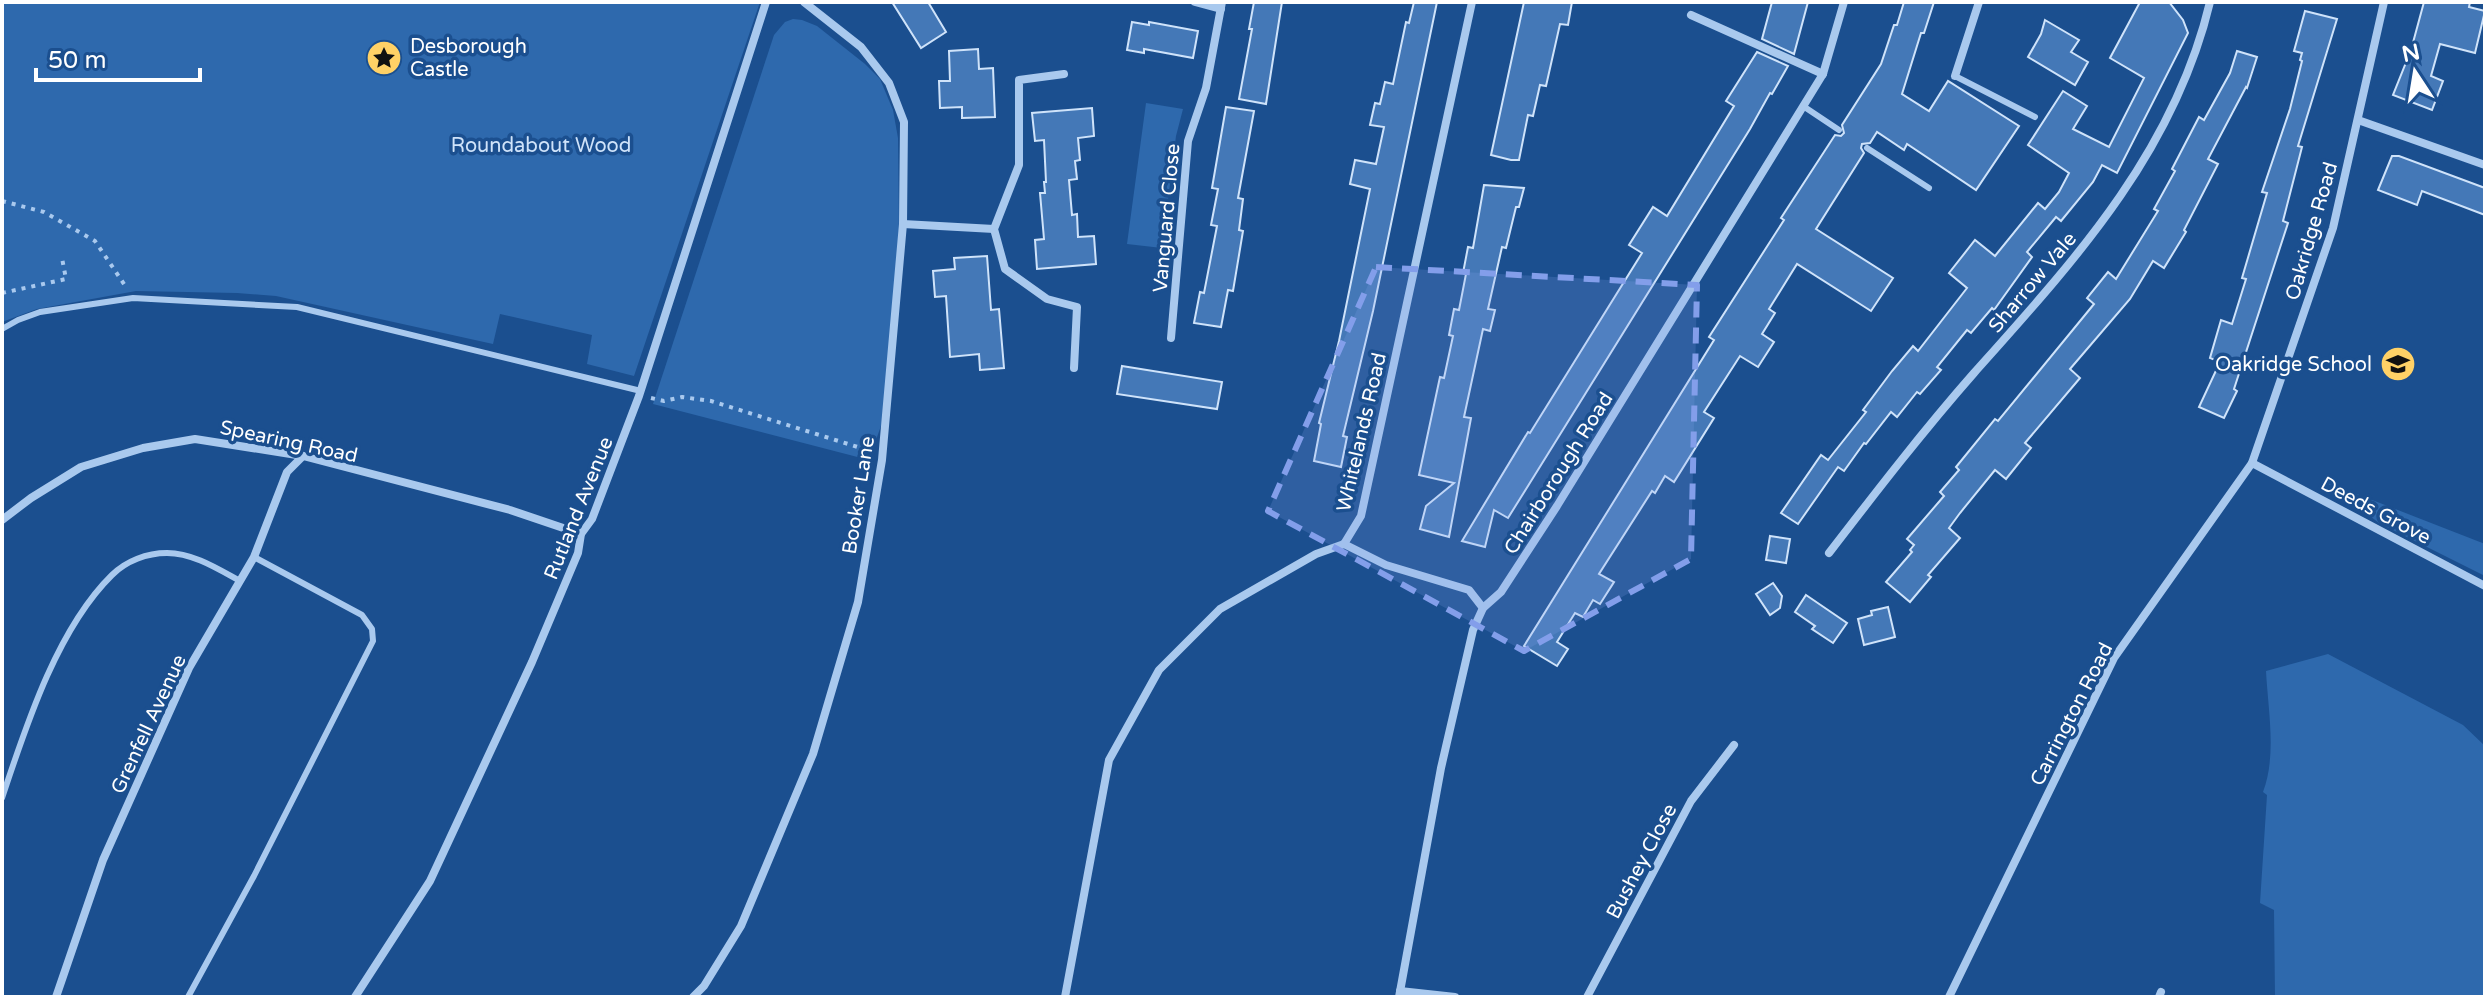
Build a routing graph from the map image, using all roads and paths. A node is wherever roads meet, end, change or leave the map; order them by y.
1 (766, 2) edge
2 (804, 2) edge
3 (1195, 2) edge
4 (1472, 2) edge
5 (1844, 2) edge
6 (1979, 2) edge
7 (2210, 2) edge
8 (2384, 2) edge
9 (1221, 6) edge
10 (1691, 15) dead end
11 (1064, 74) dead end
12 (1823, 74) junction
13 (1955, 76) joint
14 (1803, 106) junction
15 (2035, 117) dead end
16 (2358, 120) junction
17 (1839, 130) dead end
18 (1867, 148) dead end
19 (2485, 165) edge
20 (1929, 188) dead end
21 (2, 201) edge
22 (903, 224) junction
23 (994, 229) junction
24 (62, 258) dead end
25 (2, 293) edge
26 (133, 298) junction
27 (2, 329) edge
28 (1171, 338) dead end
29 (1074, 368) dead end
30 (640, 394) junction
31 (869, 452) dead end
32 (303, 456) junction
33 (2252, 463) junction
34 (2, 520) edge
35 (581, 534) junction
36 (1344, 544) junction
37 (1829, 553) dead end
38 (254, 557) junction
39 (240, 581) junction
40 (2485, 586) edge
41 (1483, 608) junction
42 (1734, 745) dead end
43 (2, 798) edge
44 (1400, 994) edge
45 (56, 997) edge
46 (188, 997) edge
47 (355, 997) edge
48 (693, 997) edge
49 (1065, 997) edge
50 (1455, 997) edge
51 (1587, 997) edge
52 (1949, 997) edge

1 - 30 street, Rutland Avenue
2 - 22 street, Booker Lane
3 - 9 street, Vanguard Close
4 - 36 street, Whitelands Road
5 - 12 street, Chairborough Road
6 - 13 street
7 - 37 street, Sharrow Vale
8 - 16 street, Oakridge Road
9 - 28 street, Vanguard Close
10 - 12 street
11 - 23 street
12 - 14 street, Chairborough Road
13 - 15 lane
14 - 17 lane
14 - 41 street, Chairborough Road
16 - 19 street
16 - 33 street, Oakridge Road
18 - 20 lane
21 - 26 path
22 - 23 street
22 - 48 street, Booker Lane
23 - 29 street
24 - 25 path
26 - 27 lane
26 - 30 lane
30 - 31 path
30 - 35 street, Rutland Avenue
32 - 34 street, Spearing Road
32 - 35 street, Spearing Road
32 - 38 street, Grenfell Avenue
33 - 40 street, Deeds Grove
33 - 52 street, Carrington Road
35 - 47 street, Rutland Avenue
36 - 41 street
36 - 49 street
38 - 39 street, Grenfell Avenue
38 - 46 lane
39 - 43 lane
39 - 45 street, Grenfell Avenue
41 - 44 street, Chairborough Road
42 - 51 street, Bushey Close
44 - 50 street

